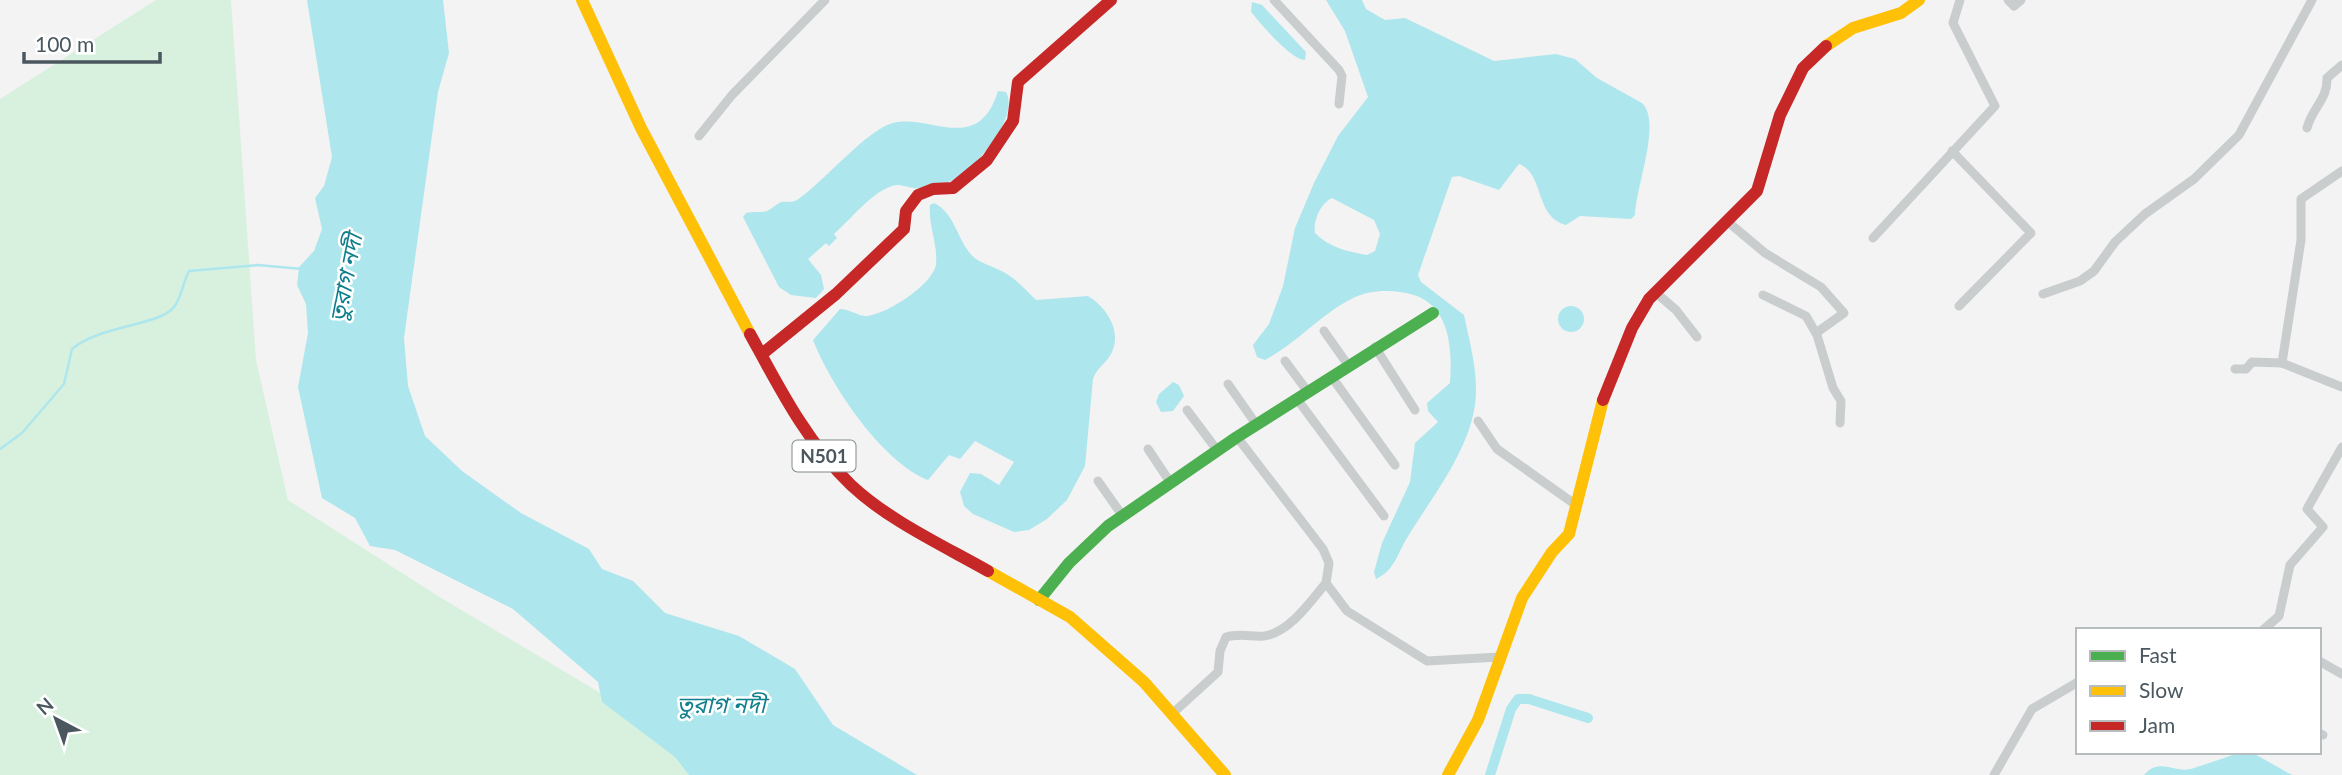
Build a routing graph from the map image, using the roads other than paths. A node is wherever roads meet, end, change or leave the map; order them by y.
1 (582, 0) edge
2 (825, 0) edge
3 (1111, 0) edge
4 (1274, 0) edge
5 (1919, 0) edge
6 (1960, 0) edge
7 (2008, 0) edge
8 (2021, 0) edge
9 (2312, 0) edge
10 (2342, 65) edge
11 (1339, 104) dead end
12 (2307, 128) dead end
13 (699, 136) dead end
14 (1951, 151) junction
15 (2342, 171) edge
16 (1728, 222) junction
17 (1873, 238) dead end
18 (1655, 292) junction
19 (2043, 294) dead end
20 (1763, 295) dead end
21 (1959, 306) dead end
22 (1433, 313) dead end
23 (1324, 331) dead end
24 (1816, 333) junction
25 (1697, 337) dead end
26 (1375, 347) junction
27 (762, 354) junction
28 (1285, 361) dead end
29 (2281, 363) junction
30 (1348, 365) junction
31 (2235, 369) dead end
32 (1331, 376) junction
33 (1227, 384) dead end
34 (2342, 387) edge
35 (1303, 395) junction
36 (1415, 410) dead end
37 (1187, 411) dead end
38 (1478, 421) dead end
39 (1256, 424) junction
40 (1840, 424) dead end
41 (1237, 437) junction
42 (2342, 447) edge
43 (1148, 449) dead end
44 (1217, 450) junction
45 (1395, 465) dead end
46 (1098, 481) dead end
47 (1170, 482) junction
48 (1576, 505) junction
49 (1122, 515) junction
50 (1384, 516) dead end
51 (1326, 583) junction
52 (1039, 600) junction
53 (2269, 628) edge
54 (1499, 657) junction
55 (2321, 662) edge
56 (2342, 674) edge
57 (2076, 683) edge
58 (1172, 713) junction
59 (1225, 775) edge
60 (1448, 775) edge
61 (1994, 775) edge

1 - 27 main road, N501
2 - 13 street
3 - 27 main road
4 - 11 street
5 - 16 main road
6 - 14 street
7 - 8 street
9 - 19 street
10 - 12 street
14 - 17 street
14 - 21 street
15 - 29 street
16 - 18 main road
16 - 24 street
18 - 25 street
18 - 48 main road
20 - 24 street
22 - 26 main road
23 - 30 street
24 - 40 street
26 - 30 main road
26 - 36 street
27 - 52 main road, N501
28 - 35 street
29 - 31 street
29 - 34 street
30 - 32 main road
32 - 35 main road
32 - 45 street
33 - 39 street
35 - 39 main road
35 - 50 street
37 - 44 street
38 - 48 street
39 - 41 main road
41 - 44 main road
41 - 51 street
42 - 53 street
43 - 47 street
44 - 47 main road
46 - 49 street
47 - 49 main road
48 - 54 main road
49 - 52 main road
51 - 54 street
51 - 58 street
52 - 58 main road, N501
54 - 60 main road
55 - 56 street
57 - 61 street
58 - 59 main road, N501

